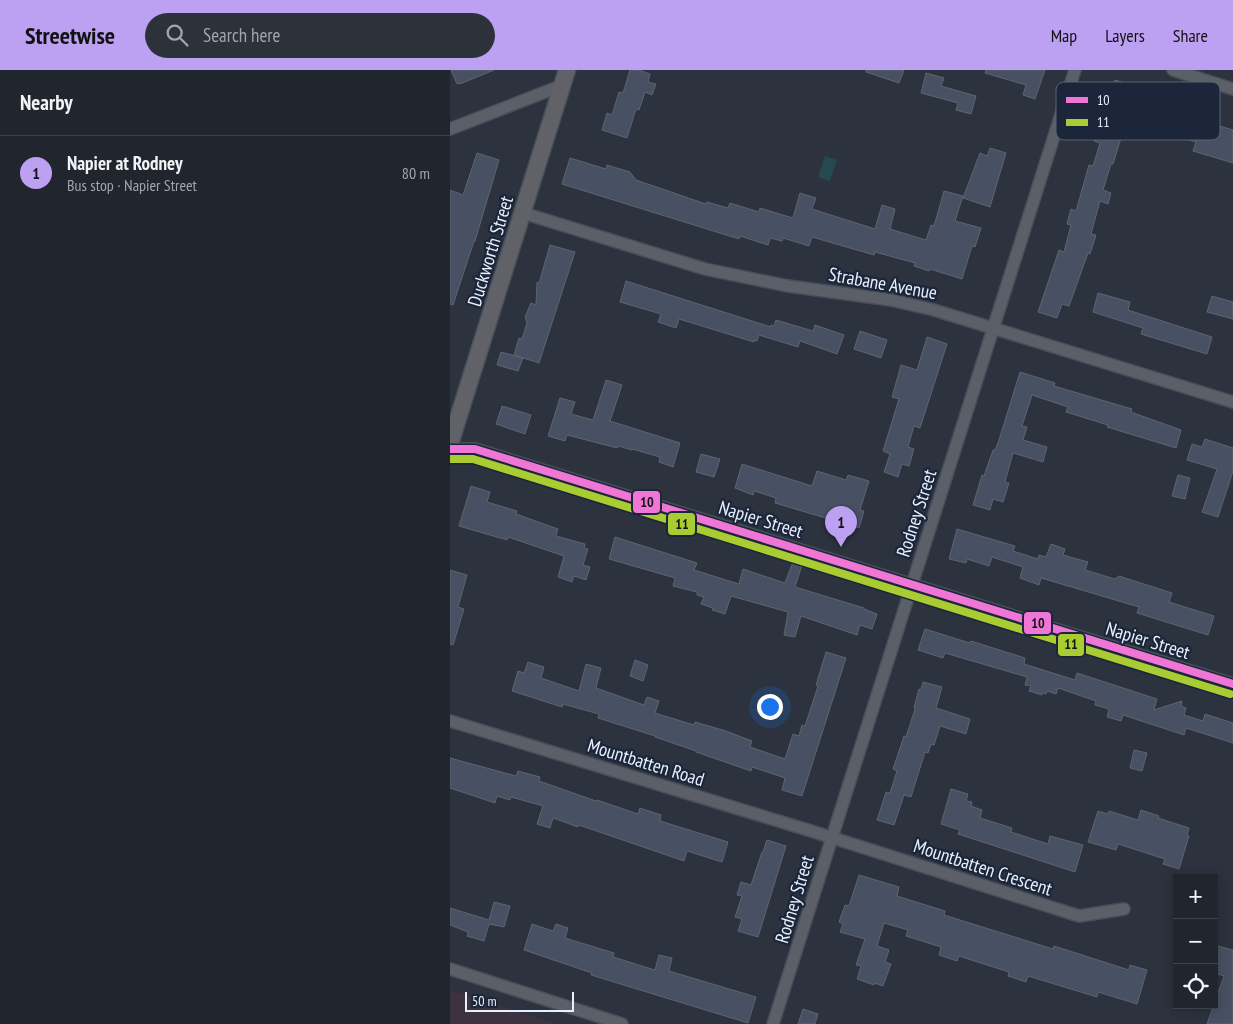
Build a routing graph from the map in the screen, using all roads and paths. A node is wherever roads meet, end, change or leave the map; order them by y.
1 (1075, 70) edge
2 (1173, 70) edge
3 (565, 77) edge
4 (1071, 82) edge
5 (1211, 82) edge
6 (1220, 85) edge
7 (1233, 89) edge
8 (450, 129) edge
9 (1056, 130) edge
10 (523, 213) junction
11 (993, 328) junction
12 (1233, 402) edge
13 (450, 444) edge
14 (450, 449) edge
15 (912, 584) junction
16 (1233, 684) edge
17 (450, 722) edge
18 (832, 837) junction
19 (1124, 909) dead end
20 (450, 969) edge
21 (622, 1024) edge
22 (773, 1024) edge

1 - 4 street, Rodney Street
2 - 5 street
3 - 8 street
3 - 10 main road, Duckworth Street
6 - 7 street
9 - 11 street, Rodney Street
10 - 11 street, Strabane Avenue
10 - 13 main road, Duckworth Street
11 - 12 street, Strabane Avenue
11 - 15 street, Rodney Street
14 - 15 street, Napier Street
15 - 16 street, Napier Street
15 - 18 street, Rodney Street
17 - 18 street, Mountbatten Road
18 - 19 street, Mountbatten Crescent
18 - 22 street, Rodney Street
20 - 21 street

